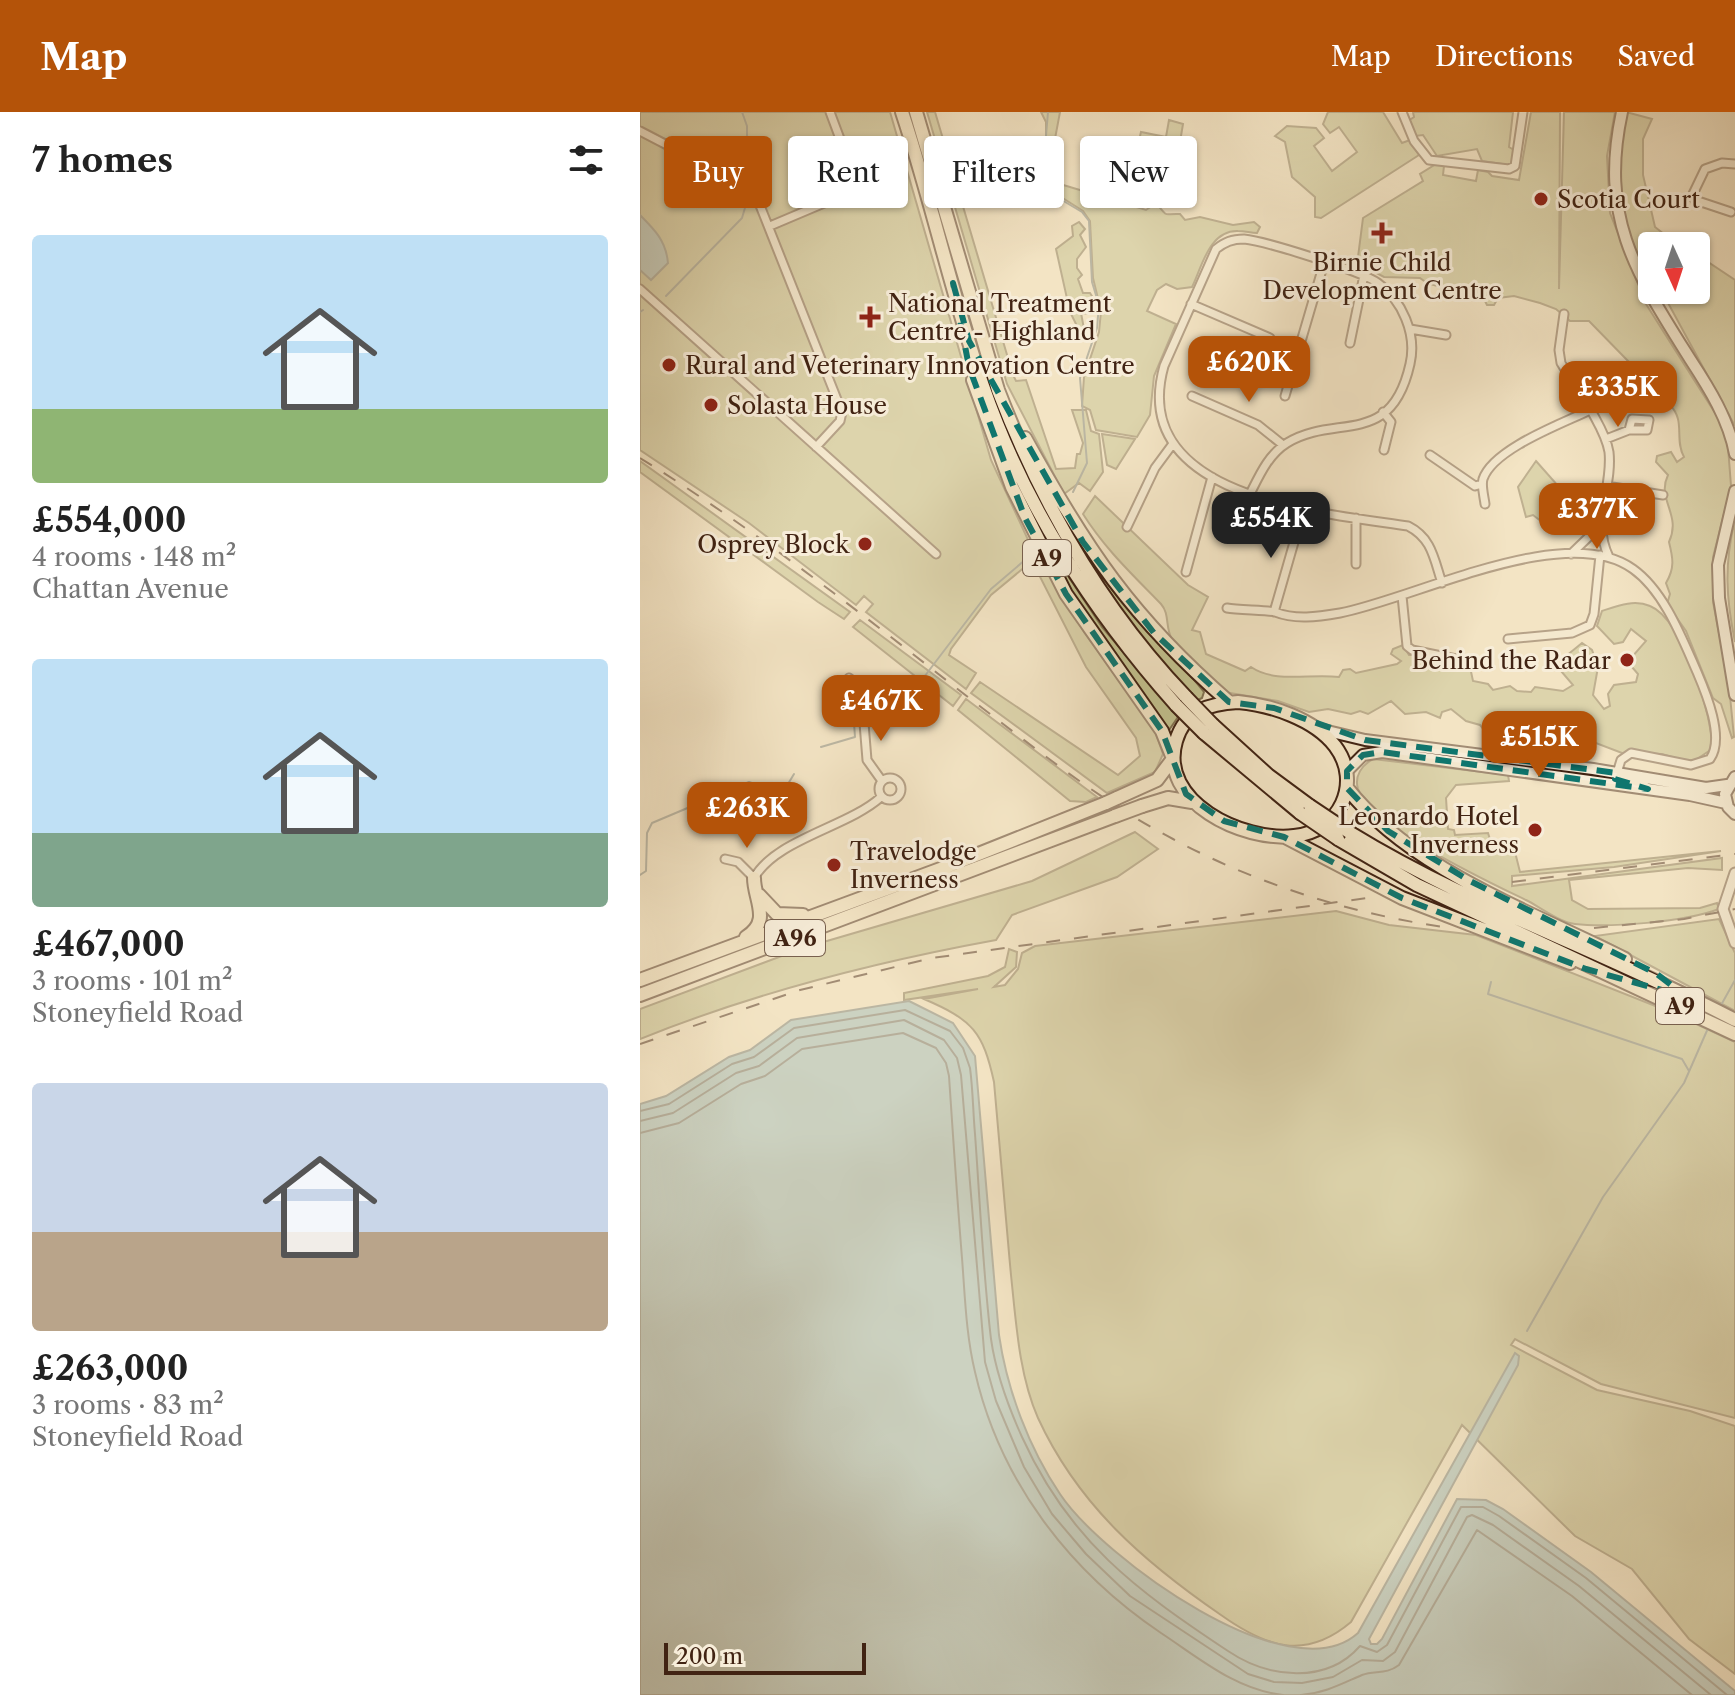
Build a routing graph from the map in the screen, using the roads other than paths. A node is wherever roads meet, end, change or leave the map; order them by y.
1 (830, 112) edge
2 (902, 112) edge
3 (916, 112) edge
4 (1402, 112) edge
5 (1523, 112) edge
6 (1622, 112) edge
7 (640, 131) edge
8 (1735, 164) edge
9 (1731, 212) dead end
10 (770, 226) junction
11 (1324, 263) junction
12 (1364, 275) junction
13 (953, 283) junction
14 (640, 289) edge
15 (1191, 304) junction
16 (1564, 314) dead end
17 (1410, 329) junction
18 (1446, 335) dead end
19 (1270, 338) dead end
20 (1350, 343) dead end
21 (998, 390) junction
22 (1605, 390) dead end
23 (1192, 396) dead end
24 (1285, 396) dead end
25 (1583, 402) junction
26 (1588, 411) junction
27 (1383, 412) junction
28 (1629, 430) dead end
29 (1606, 439) junction
30 (1172, 445) junction
31 (1283, 445) junction
32 (816, 447) junction
33 (1384, 450) dead end
34 (1735, 454) edge
35 (1430, 455) dead end
36 (1212, 477) junction
37 (1482, 484) junction
38 (1606, 486) junction
39 (1735, 491) edge
40 (1251, 492) junction
41 (1663, 495) dead end
42 (1485, 504) dead end
43 (1303, 511) junction
44 (1356, 518) junction
45 (1600, 526) junction
46 (1127, 527) dead end
47 (936, 554) dead end
48 (1571, 554) junction
49 (1604, 556) junction
50 (1356, 564) dead end
51 (1186, 572) dead end
52 (1442, 583) junction
53 (1402, 596) junction
54 (1227, 608) dead end
55 (1274, 612) junction
56 (1508, 639) dead end
57 (1471, 662) dead end
58 (1735, 695) edge
59 (1181, 701) junction
60 (1229, 702) junction
61 (858, 715) junction
62 (1310, 725) junction
63 (1172, 758) junction
64 (1347, 771) junction
65 (1617, 773) junction
66 (882, 781) junction
67 (1731, 781) edge
68 (1347, 788) junction
69 (1648, 789) junction
70 (881, 797) junction
71 (1726, 803) junction
72 (1199, 805) junction
73 (1735, 814) edge
74 (1344, 836) junction
75 (1284, 837) junction
76 (725, 859) dead end
77 (1735, 873) edge
78 (754, 878) junction
79 (757, 892) junction
80 (853, 902) junction
81 (1735, 943) edge
82 (692, 961) junction
83 (640, 980) edge
84 (1625, 980) junction
85 (1685, 994) junction
86 (640, 995) edge
87 (1735, 1020) edge
88 (1735, 1034) edge

1 - 10 street
2 - 13 highway, A9
3 - 21 highway, A9
4 - 5 street
6 - 34 main road
7 - 10 street
8 - 9 street
10 - 32 street
11 - 12 street
11 - 15 street
11 - 24 street
12 - 17 street
12 - 20 street
13 - 59 highway, A9
13 - 63 highway, A9
14 - 32 street
15 - 19 street
15 - 30 street
16 - 25 street
17 - 18 street
17 - 27 street
21 - 59 highway, A9
21 - 60 highway, A9
22 - 25 street
23 - 31 street
25 - 26 street
26 - 29 street
26 - 37 street
27 - 31 street
27 - 33 street
28 - 29 street
29 - 38 street
30 - 36 street
30 - 46 street
31 - 40 street
32 - 47 street
35 - 37 street
36 - 40 street
36 - 51 street
37 - 42 street
38 - 41 street
38 - 45 street
39 - 58 main road
40 - 43 street
43 - 44 street
43 - 55 street
44 - 50 street
44 - 52 street
45 - 48 street
45 - 49 street
48 - 49 street
48 - 52 street
49 - 56 street
49 - 65 street
52 - 53 street
53 - 55 street
53 - 57 street
54 - 55 street
59 - 74 highway, A9, bridge
60 - 62 highway, A96
60 - 63 highway, A96
61 - 61 street
61 - 66 street
62 - 64 highway, A96
62 - 65 main road
63 - 72 highway, A96
63 - 80 highway, A96
64 - 68 highway, A96
64 - 69 main road
65 - 67 main road
65 - 69 street
66 - 70 street
66 - 70 street
67 - 71 main road
68 - 75 highway, A96
68 - 85 highway, A9
69 - 71 main road
70 - 78 street
71 - 73 main road
72 - 75 highway, A96
72 - 86 highway, A96, bridge
74 - 84 highway, A9
74 - 85 highway, A9
75 - 84 highway, A9
76 - 78 street
77 - 81 street
78 - 79 highway
79 - 80 highway
79 - 82 highway
80 - 82 highway, A96
82 - 83 highway, A96
84 - 88 highway, A9
85 - 87 highway, A9

